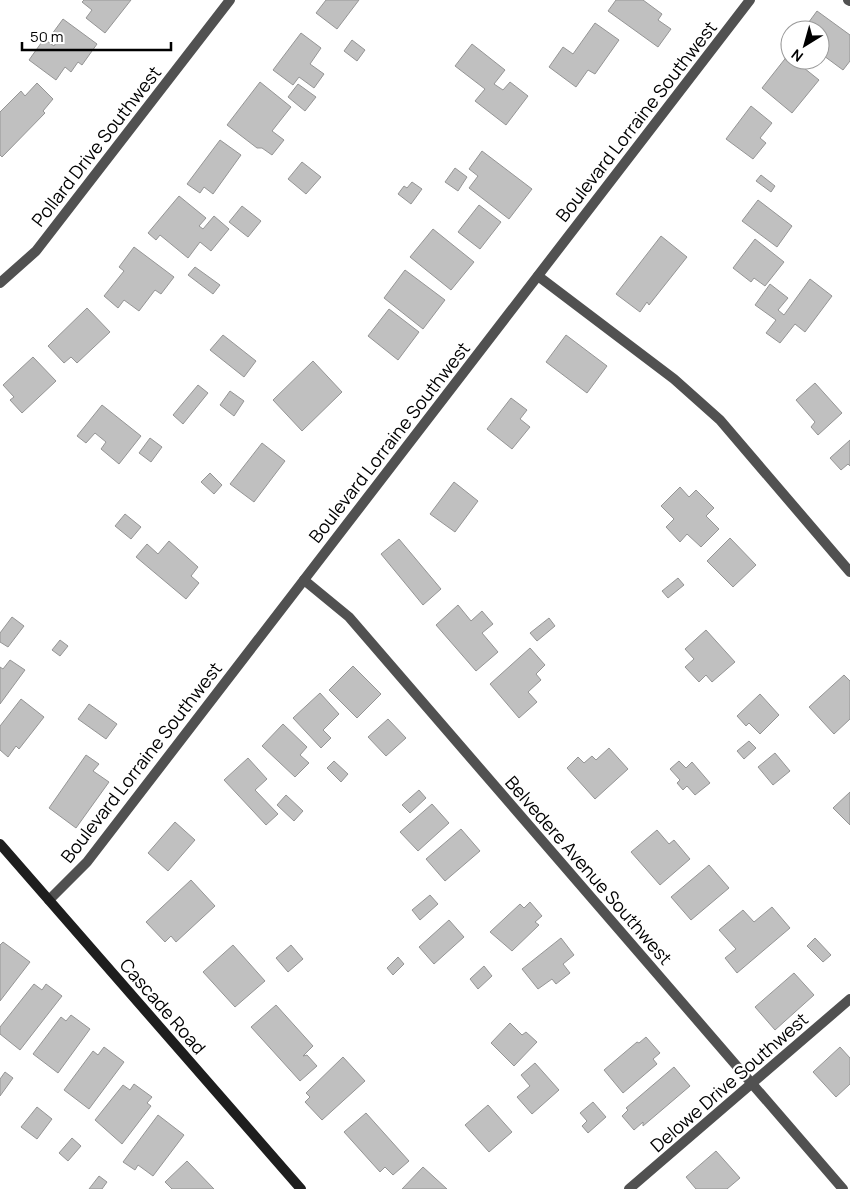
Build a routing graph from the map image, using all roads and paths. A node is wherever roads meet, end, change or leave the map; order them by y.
1 (230, 0) edge
2 (750, 0) edge
3 (538, 276) junction
4 (0, 283) edge
5 (850, 572) edge
6 (304, 580) junction
7 (0, 844) edge
8 (49, 900) junction
9 (850, 999) edge
10 (752, 1083) junction
11 (301, 1189) edge
12 (629, 1189) edge
13 (843, 1189) edge

1 - 4 street, Pollard Drive Southwest
2 - 3 street, Boulevard Lorraine Southwest
3 - 5 street
3 - 6 street, Boulevard Lorraine Southwest
6 - 8 street, Boulevard Lorraine Southwest
6 - 10 street, Belvedere Avenue Southwest
7 - 8 main road, Cascade Road
8 - 11 main road, Cascade Road
9 - 10 street, Delowe Drive Southwest
10 - 12 street, Delowe Drive Southwest
10 - 13 street, Belvedere Avenue Southwest

